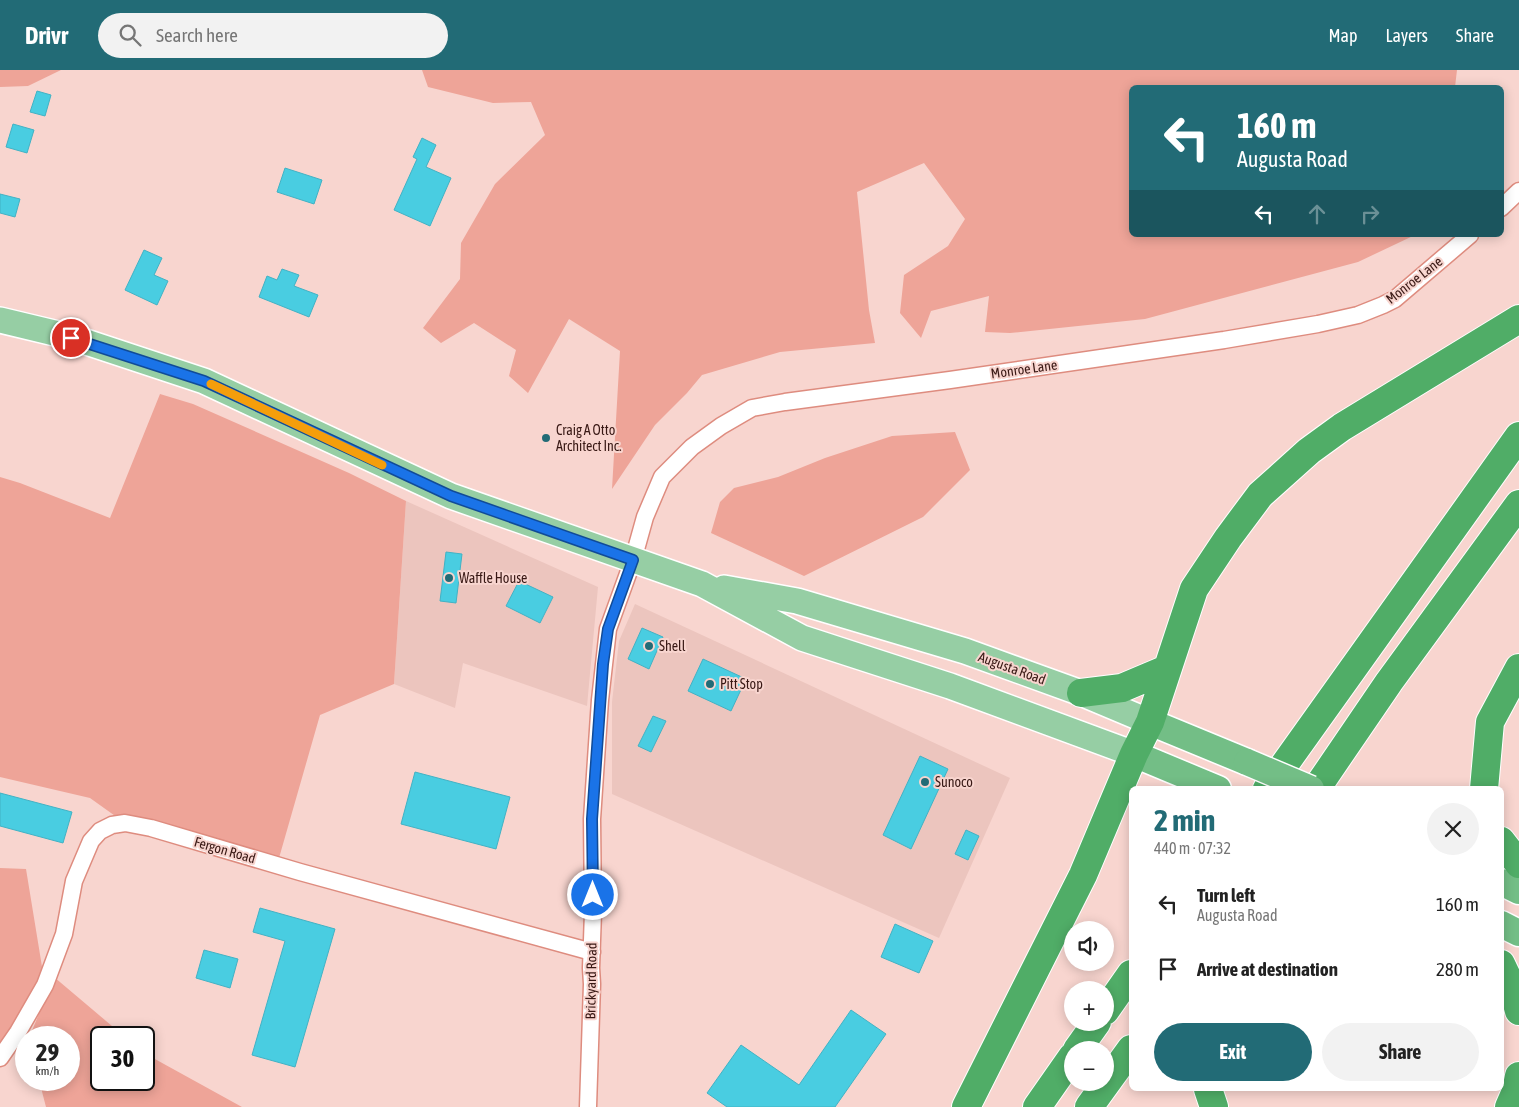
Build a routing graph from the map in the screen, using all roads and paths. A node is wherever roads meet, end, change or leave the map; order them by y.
1 (1519, 191) edge
2 (1504, 205) edge
3 (1468, 237) edge
4 (1519, 319) edge
5 (0, 320) edge
6 (1519, 436) edge
7 (1519, 504) edge
8 (633, 560) junction
9 (702, 584) junction
10 (1519, 668) edge
11 (1168, 669) junction
12 (1081, 693) junction
13 (1150, 722) junction
14 (1134, 754) junction
15 (1211, 786) edge
16 (1269, 786) edge
17 (1304, 786) edge
18 (1318, 786) edge
19 (1484, 786) edge
20 (1504, 845) edge
21 (1519, 864) edge
22 (1504, 884) edge
23 (1519, 891) edge
24 (1504, 926) edge
25 (1519, 933) edge
26 (592, 952) junction
27 (1504, 970) edge
28 (1129, 977) edge
29 (1114, 998) edge
30 (1519, 1011) edge
31 (1129, 1052) edge
32 (0, 1058) edge
33 (1064, 1068) edge
34 (1519, 1076) edge
35 (1209, 1091) edge
36 (588, 1107) edge
37 (966, 1107) edge
38 (1037, 1107) edge
39 (1089, 1107) edge
40 (1214, 1107) edge
41 (1509, 1107) edge

1 - 2 street
3 - 8 street, Monroe Lane
4 - 11 highway
5 - 8 main road, Augusta Road
6 - 16 highway
7 - 18 highway
8 - 9 main road, Augusta Road
8 - 26 street, Brickyard Road
9 - 12 main road, Augusta Road
9 - 14 main road, Augusta Road
10 - 19 highway
11 - 12 highway
11 - 13 highway
12 - 13 main road, Augusta Road
13 - 14 highway
13 - 17 highway, Augusta Road, bridge
14 - 15 highway, Augusta Road
14 - 37 highway
20 - 21 highway
22 - 23 highway
24 - 25 highway
26 - 32 street, Fergon Road
26 - 36 street, Brickyard Road
27 - 30 highway
28 - 29 highway
31 - 39 highway
33 - 38 highway
34 - 41 highway
35 - 40 highway

